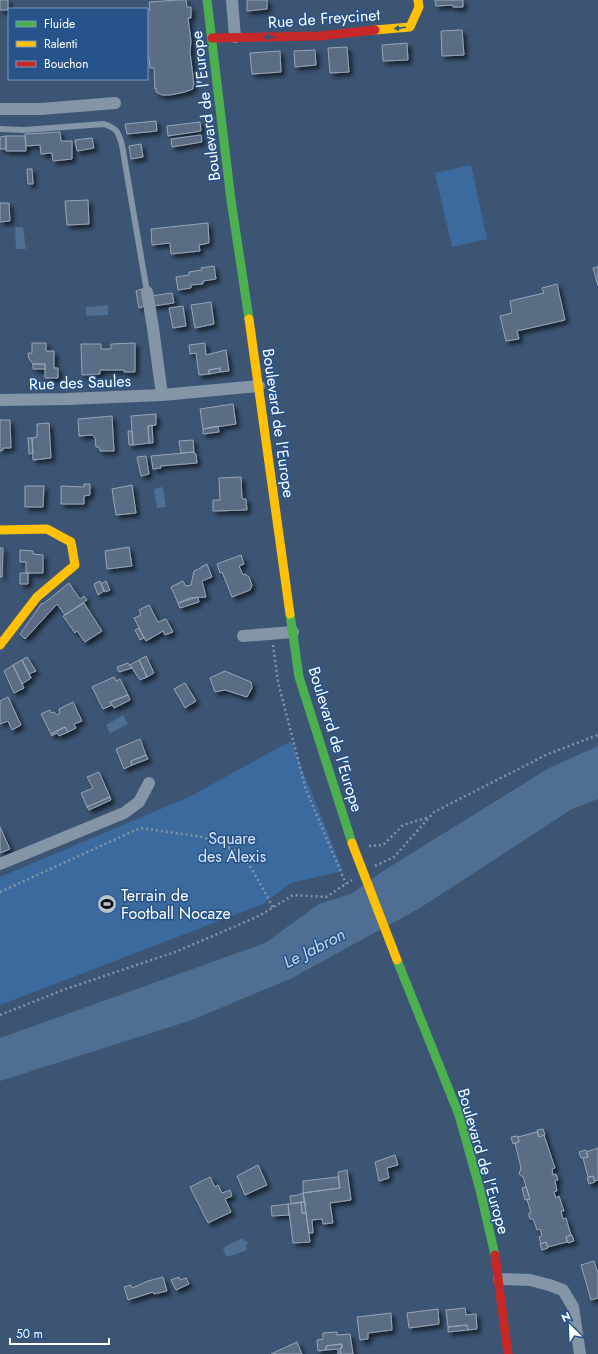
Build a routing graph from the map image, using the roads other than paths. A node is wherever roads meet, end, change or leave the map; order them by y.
1 (207, 0) edge
2 (232, 0) edge
3 (418, 0) edge
4 (212, 38) junction
5 (235, 38) junction
6 (115, 103) dead end
7 (0, 109) edge
8 (0, 129) edge
9 (147, 292) joint
10 (259, 386) junction
11 (162, 396) junction
12 (0, 400) edge
13 (0, 530) edge
14 (293, 632) junction
15 (244, 636) dead end
16 (0, 646) edge
17 (149, 783) dead end
18 (0, 864) edge
19 (499, 1279) junction
20 (508, 1354) edge
21 (580, 1354) edge

1 - 4 main road, Boulevard de l'Europe
2 - 5 street
3 -> 5 main road, Rue de Freycinet
4 - 5 main road, Rue de Freycinet
4 - 10 main road, Boulevard de l'Europe
6 - 7 street
8 - 9 lane
9 - 11 street
10 - 11 street, Rue des Saules
10 - 14 main road, Boulevard de l'Europe
11 - 12 street, Rue des Saules
13 - 16 main road
14 - 15 street
14 - 19 main road, Boulevard de l'Europe, bridge
17 - 18 street
19 - 20 main road, Boulevard de l'Europe
19 - 21 street

